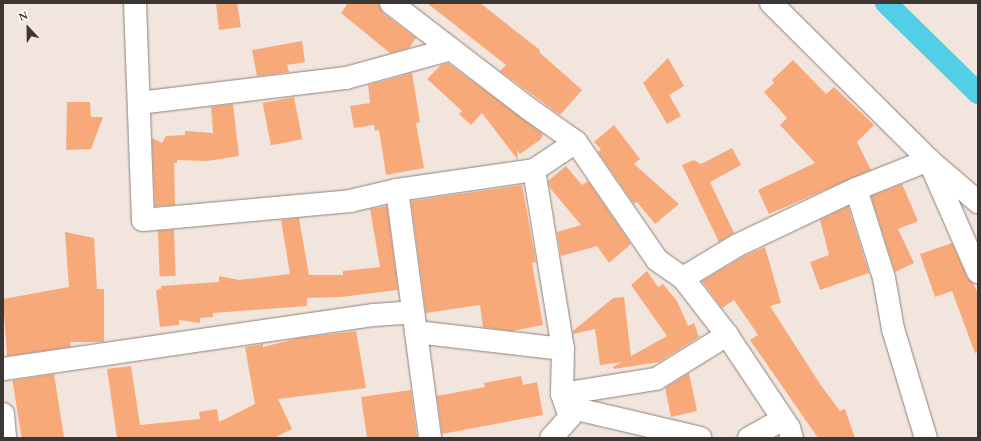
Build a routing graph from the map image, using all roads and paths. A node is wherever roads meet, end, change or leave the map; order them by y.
1 (135, 3) edge
2 (391, 3) edge
3 (771, 3) edge
4 (451, 49) junction
5 (139, 104) junction
6 (576, 142) junction
7 (929, 160) junction
8 (534, 170) junction
9 (856, 189) junction
10 (397, 190) junction
11 (978, 202) edge
12 (978, 272) edge
13 (683, 278) junction
14 (414, 322) junction
15 (727, 334) junction
16 (563, 349) junction
17 (3, 369) edge
18 (565, 400) junction
19 (3, 414) edge
20 (787, 429) edge
21 (6, 438) edge
22 (430, 438) edge
23 (551, 438) edge
24 (700, 438) edge
25 (749, 438) edge
26 (926, 438) edge

1 - 5 street
2 - 4 street
3 - 7 street
4 - 5 street
4 - 6 street
5 - 10 street
6 - 8 street
6 - 13 street
7 - 9 street
7 - 11 street
7 - 12 street
8 - 10 street
8 - 16 street
9 - 13 street
9 - 26 street
10 - 14 street
13 - 15 street
14 - 16 street
14 - 17 street
14 - 22 street
15 - 18 street
15 - 20 street
16 - 18 street
18 - 23 street
18 - 24 street
19 - 21 street
20 - 25 street

